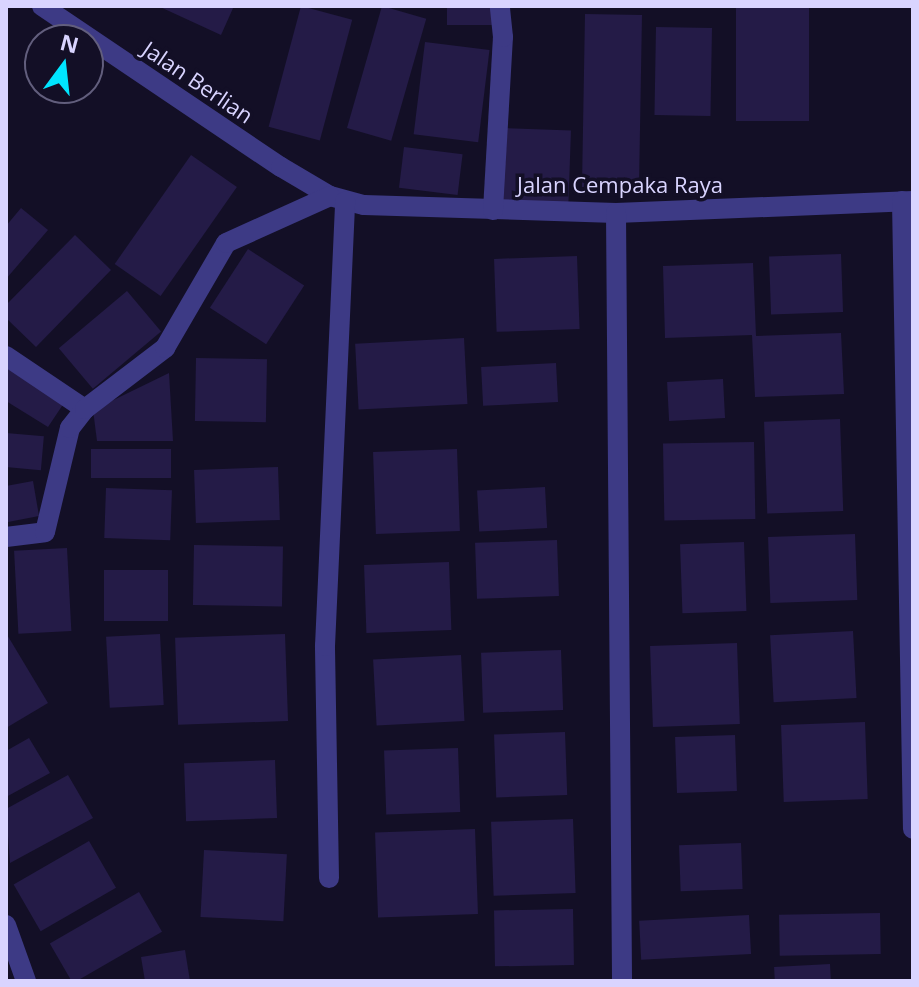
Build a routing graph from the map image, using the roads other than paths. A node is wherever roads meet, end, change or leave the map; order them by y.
1 (42, 6) edge
2 (500, 6) edge
3 (337, 198) junction
4 (908, 201) edge
5 (493, 210) junction
6 (616, 213) junction
7 (6, 356) edge
8 (85, 409) junction
9 (6, 537) edge
10 (913, 829) edge
11 (329, 878) dead end
12 (6, 925) edge
13 (26, 981) edge
14 (622, 981) edge

1 - 3 street, Jalan Berlian
2 - 5 street
3 - 5 street, Jalan Cempaka Raya
3 - 8 street
3 - 11 street
4 - 6 street, Jalan Cempaka Raya
4 - 10 street
5 - 6 street, Jalan Cempaka Raya
6 - 14 street
7 - 8 street
8 - 9 street
12 - 13 street

